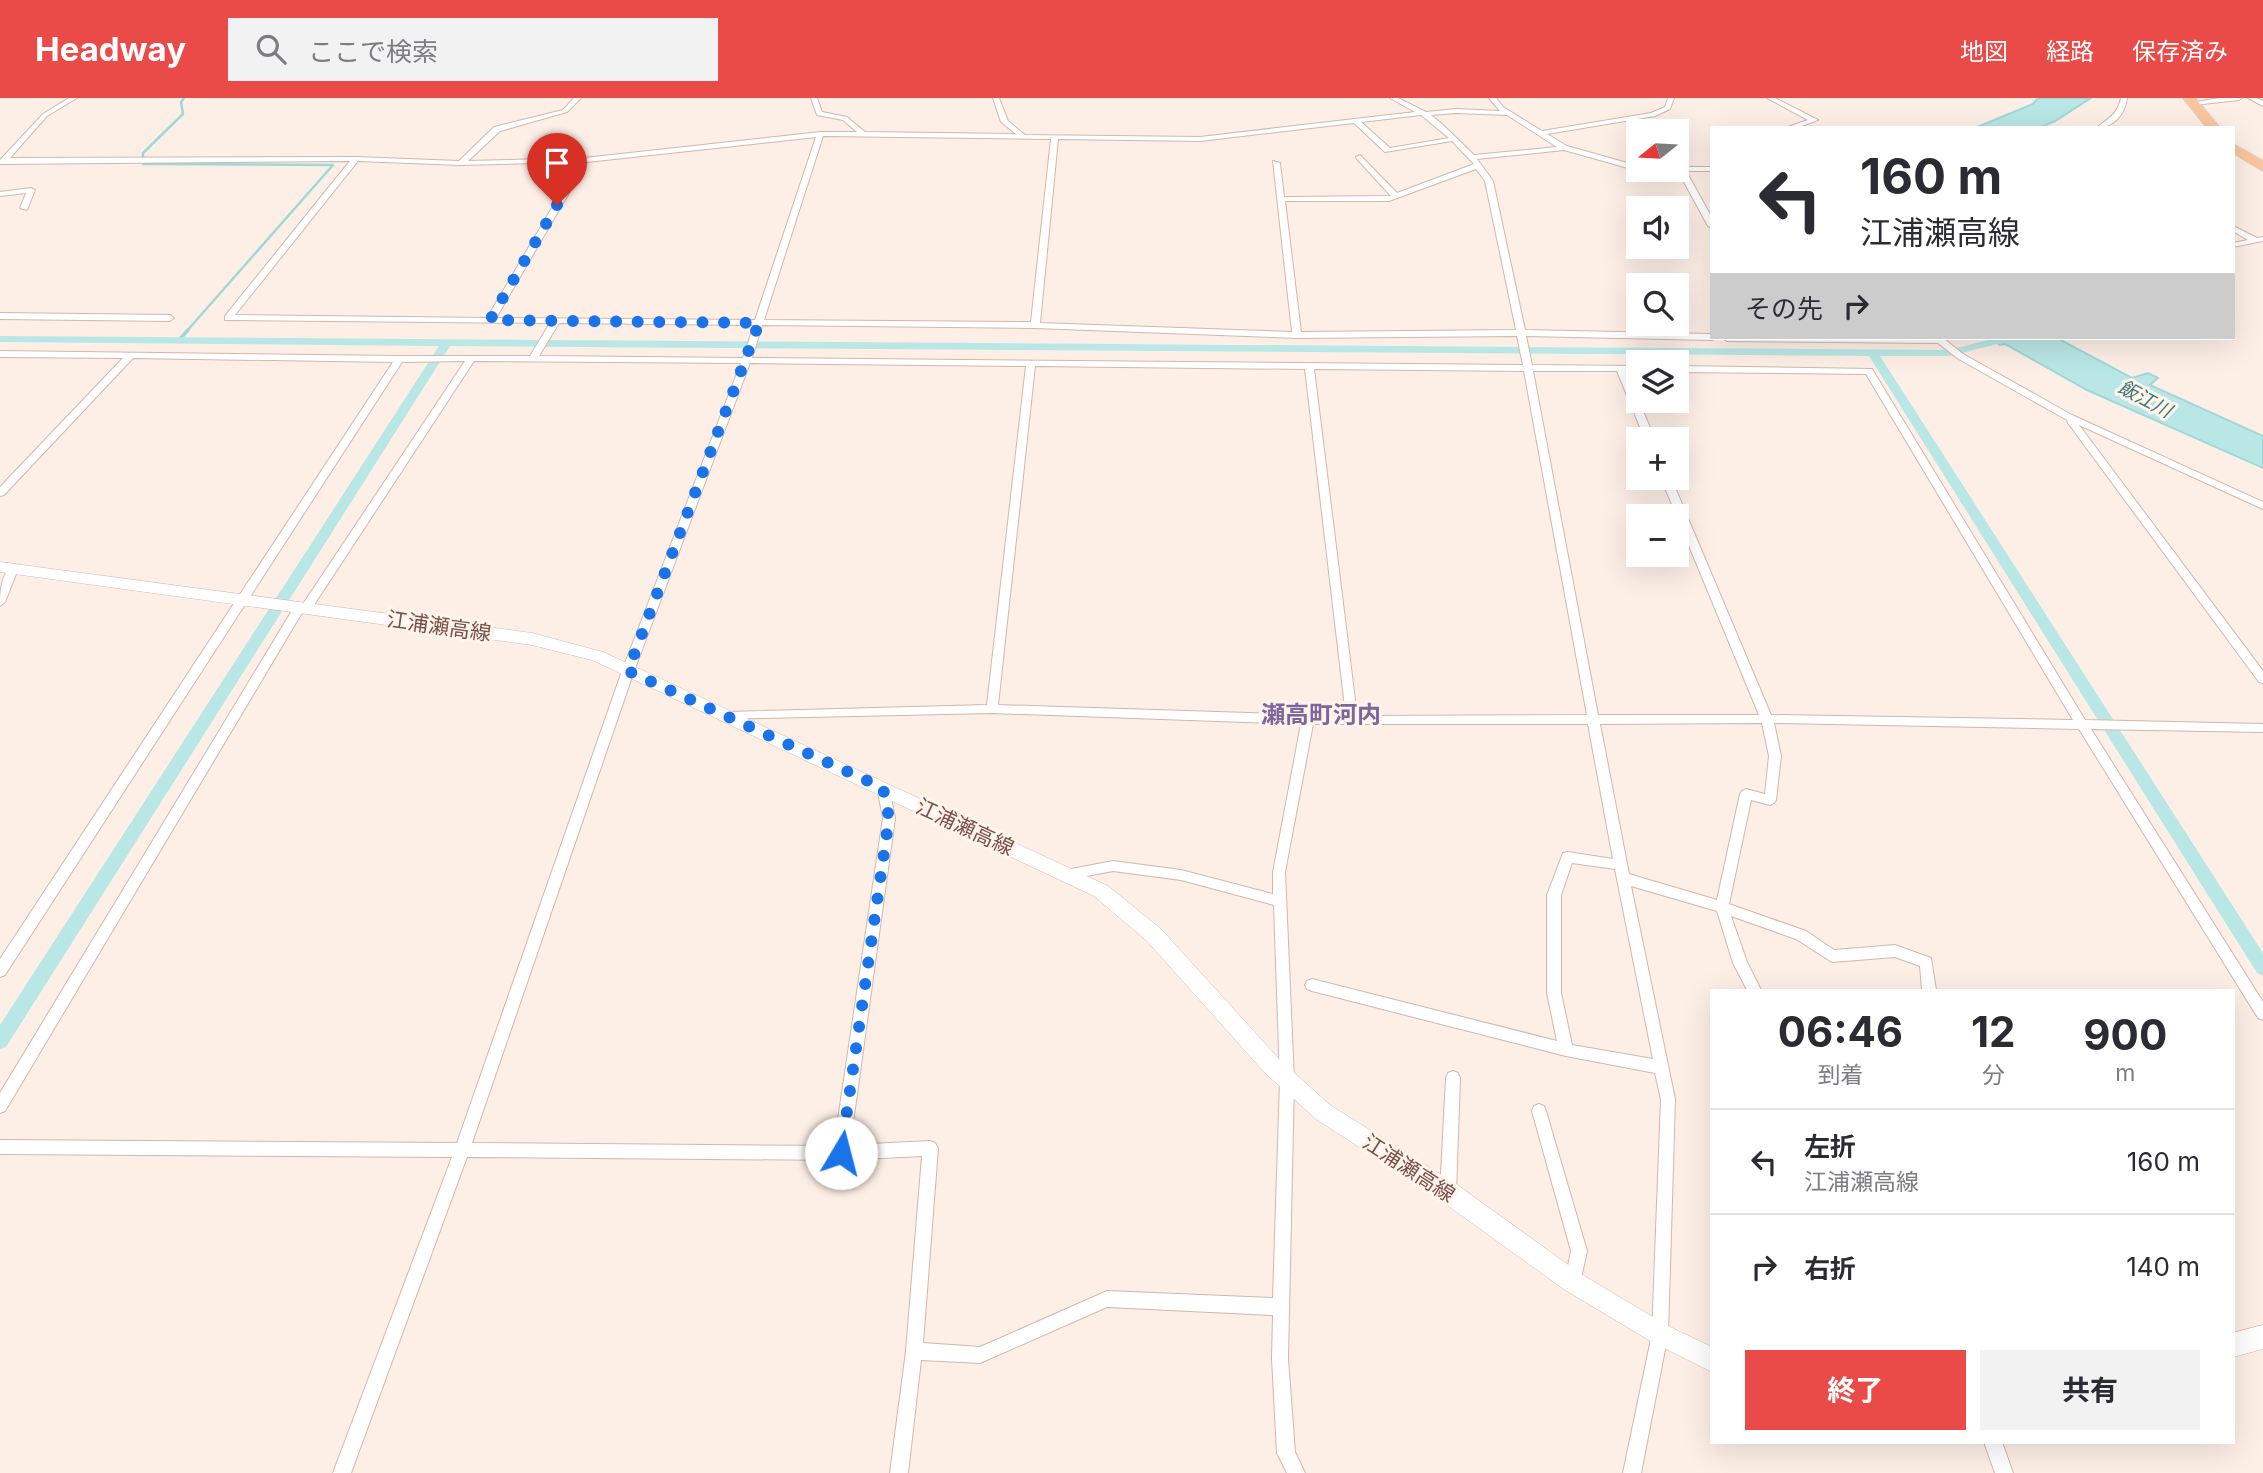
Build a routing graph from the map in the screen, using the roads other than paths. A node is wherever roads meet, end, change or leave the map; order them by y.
1 (74, 98) edge
2 (578, 98) edge
3 (814, 98) edge
4 (996, 98) edge
5 (1393, 98) edge
6 (1492, 98) edge
7 (1671, 98) edge
8 (1770, 98) edge
9 (2123, 98) edge
10 (2239, 98) edge
11 (2250, 98) edge
12 (2191, 101) edge
13 (2263, 104) edge
14 (1424, 113) junction
15 (1510, 113) junction
16 (1356, 121) junction
17 (1794, 126) edge
18 (2102, 126) edge
19 (2212, 126) edge
20 (1543, 133) junction
21 (820, 134) junction
22 (863, 134) junction
23 (1022, 136) junction
24 (1055, 137) junction
25 (1454, 139) junction
26 (1564, 148) junction
27 (2235, 149) edge
28 (1360, 157) dead end
29 (1472, 157) junction
30 (356, 159) junction
31 (584, 160) junction
32 (2, 161) edge
33 (461, 163) junction
34 (1276, 163) dead end
35 (1479, 165) junction
36 (1626, 166) edge
37 (2263, 167) edge
38 (1689, 169) edge
39 (1710, 169) edge
40 (1687, 182) edge
41 (0, 194) edge
42 (1395, 197) junction
43 (1280, 199) junction
44 (24, 208) dead end
45 (1710, 223) edge
46 (2235, 229) edge
47 (2259, 239) edge
48 (2235, 245) edge
49 (0, 316) edge
50 (170, 318) dead end
51 (490, 320) junction
52 (554, 323) junction
53 (759, 324) junction
54 (1035, 325) junction
55 (1521, 333) junction
56 (1297, 335) junction
57 (1710, 337) edge
58 (1940, 340) edge
59 (0, 354) edge
60 (131, 355) junction
61 (471, 358) junction
62 (533, 358) junction
63 (399, 359) junction
64 (746, 360) junction
65 (1031, 364) junction
66 (1308, 366) junction
67 (1527, 366) junction
68 (1620, 369) junction
69 (1626, 369) edge
70 (1689, 369) edge
71 (2069, 417) junction
72 (1645, 427) edge
73 (1671, 490) edge
74 (0, 493) edge
75 (2263, 506) edge
76 (7, 568) edge
77 (248, 601) junction
78 (0, 602) edge
79 (303, 607) junction
80 (628, 671) junction
81 (2263, 679) edge
82 (992, 709) junction
83 (726, 716) junction
84 (1767, 719) junction
85 (1308, 720) junction
86 (1352, 720) junction
87 (1595, 721) junction
88 (2081, 723) junction
89 (2263, 728) edge
90 (883, 788) junction
91 (1622, 871) junction
92 (1066, 875) junction
93 (1280, 896) junction
94 (1722, 907) junction
95 (0, 971) edge
96 (1311, 985) dead end
97 (1754, 989) edge
98 (1929, 989) edge
99 (2263, 1014) edge
100 (1566, 1050) junction
101 (1661, 1067) junction
102 (1453, 1078) dead end
103 (1287, 1080) junction
104 (0, 1106) edge
105 (1539, 1111) dead end
106 (0, 1147) edge
107 (463, 1151) junction
108 (841, 1153) junction
109 (1448, 1192) junction
110 (1573, 1282) junction
111 (1282, 1307) junction
112 (1660, 1334) junction
113 (2263, 1337) edge
114 (2235, 1344) edge
115 (914, 1351) junction
116 (1710, 1359) edge
117 (1994, 1444) edge
118 (342, 1473) edge
119 (899, 1473) edge
120 (1296, 1473) edge
121 (1632, 1473) edge
122 (2004, 1473) edge

1 - 32 street
2 - 33 street
3 - 22 street
4 - 23 street
5 - 14 street
6 - 15 street
7 - 20 street
8 - 17 street
9 - 18 street
10 - 12 street
11 - 13 street
12 - 19 main road
14 - 15 street
14 - 16 street
14 - 25 street
15 - 20 street
16 - 24 street
16 - 25 street
20 - 26 street
21 - 22 street
21 - 31 street
21 - 53 street
22 - 23 street
23 - 24 street
24 - 54 street
25 - 29 street
26 - 29 street
26 - 36 street
27 - 37 main road
28 - 42 street
29 - 35 street
30 - 32 street
30 - 33 street
30 - 51 street
31 - 33 street
31 - 51 street
34 - 43 street
35 - 42 street
35 - 55 street
38 - 39 street
40 - 45 street
41 - 44 street
42 - 43 street
43 - 56 street
46 - 47 street
47 - 48 street
49 - 50 street
51 - 52 street
52 - 53 street
52 - 62 street
53 - 54 street
53 - 64 street
54 - 56 street
55 - 56 street
55 - 57 street
55 - 67 street
58 - 71 street
59 - 60 street
60 - 63 street
60 - 74 street
61 - 62 street
61 - 63 street
61 - 79 street
62 - 64 street
63 - 77 street
64 - 65 street
64 - 80 street
65 - 66 street
65 - 82 street
66 - 67 street
66 - 86 street
67 - 68 street
67 - 87 street
68 - 69 street
68 - 72 street
70 - 88 street
71 - 75 street
71 - 81 street
73 - 84 street
76 - 77 main road, 江浦瀬高線
76 - 78 street
77 - 79 main road, 江浦瀬高線
77 - 95 street
79 - 80 main road, 江浦瀬高線
79 - 104 street
80 - 83 main road, 江浦瀬高線
80 - 107 street
82 - 83 street
82 - 85 street
83 - 90 main road, 江浦瀬高線
84 - 87 street
84 - 88 street
84 - 94 street
85 - 86 street
85 - 93 street
86 - 87 street
87 - 91 street
88 - 89 street
88 - 99 street
90 - 92 main road, 江浦瀬高線
90 - 108 street
91 - 94 street
91 - 100 street
91 - 101 street
92 - 93 street
92 - 103 main road, 江浦瀬高線
93 - 103 street
94 - 97 street
94 - 98 street
96 - 100 street
100 - 101 street
101 - 112 street
102 - 109 street
103 - 109 main road, 江浦瀬高線
103 - 111 street
105 - 110 street
106 - 107 street
107 - 108 street
107 - 118 street
108 - 115 street
109 - 110 main road, 江浦瀬高線
110 - 112 main road, 江浦瀬高線
111 - 115 street
111 - 120 street
112 - 116 main road, 江浦瀬高線
112 - 121 street
113 - 114 main road
115 - 119 street
117 - 122 street

